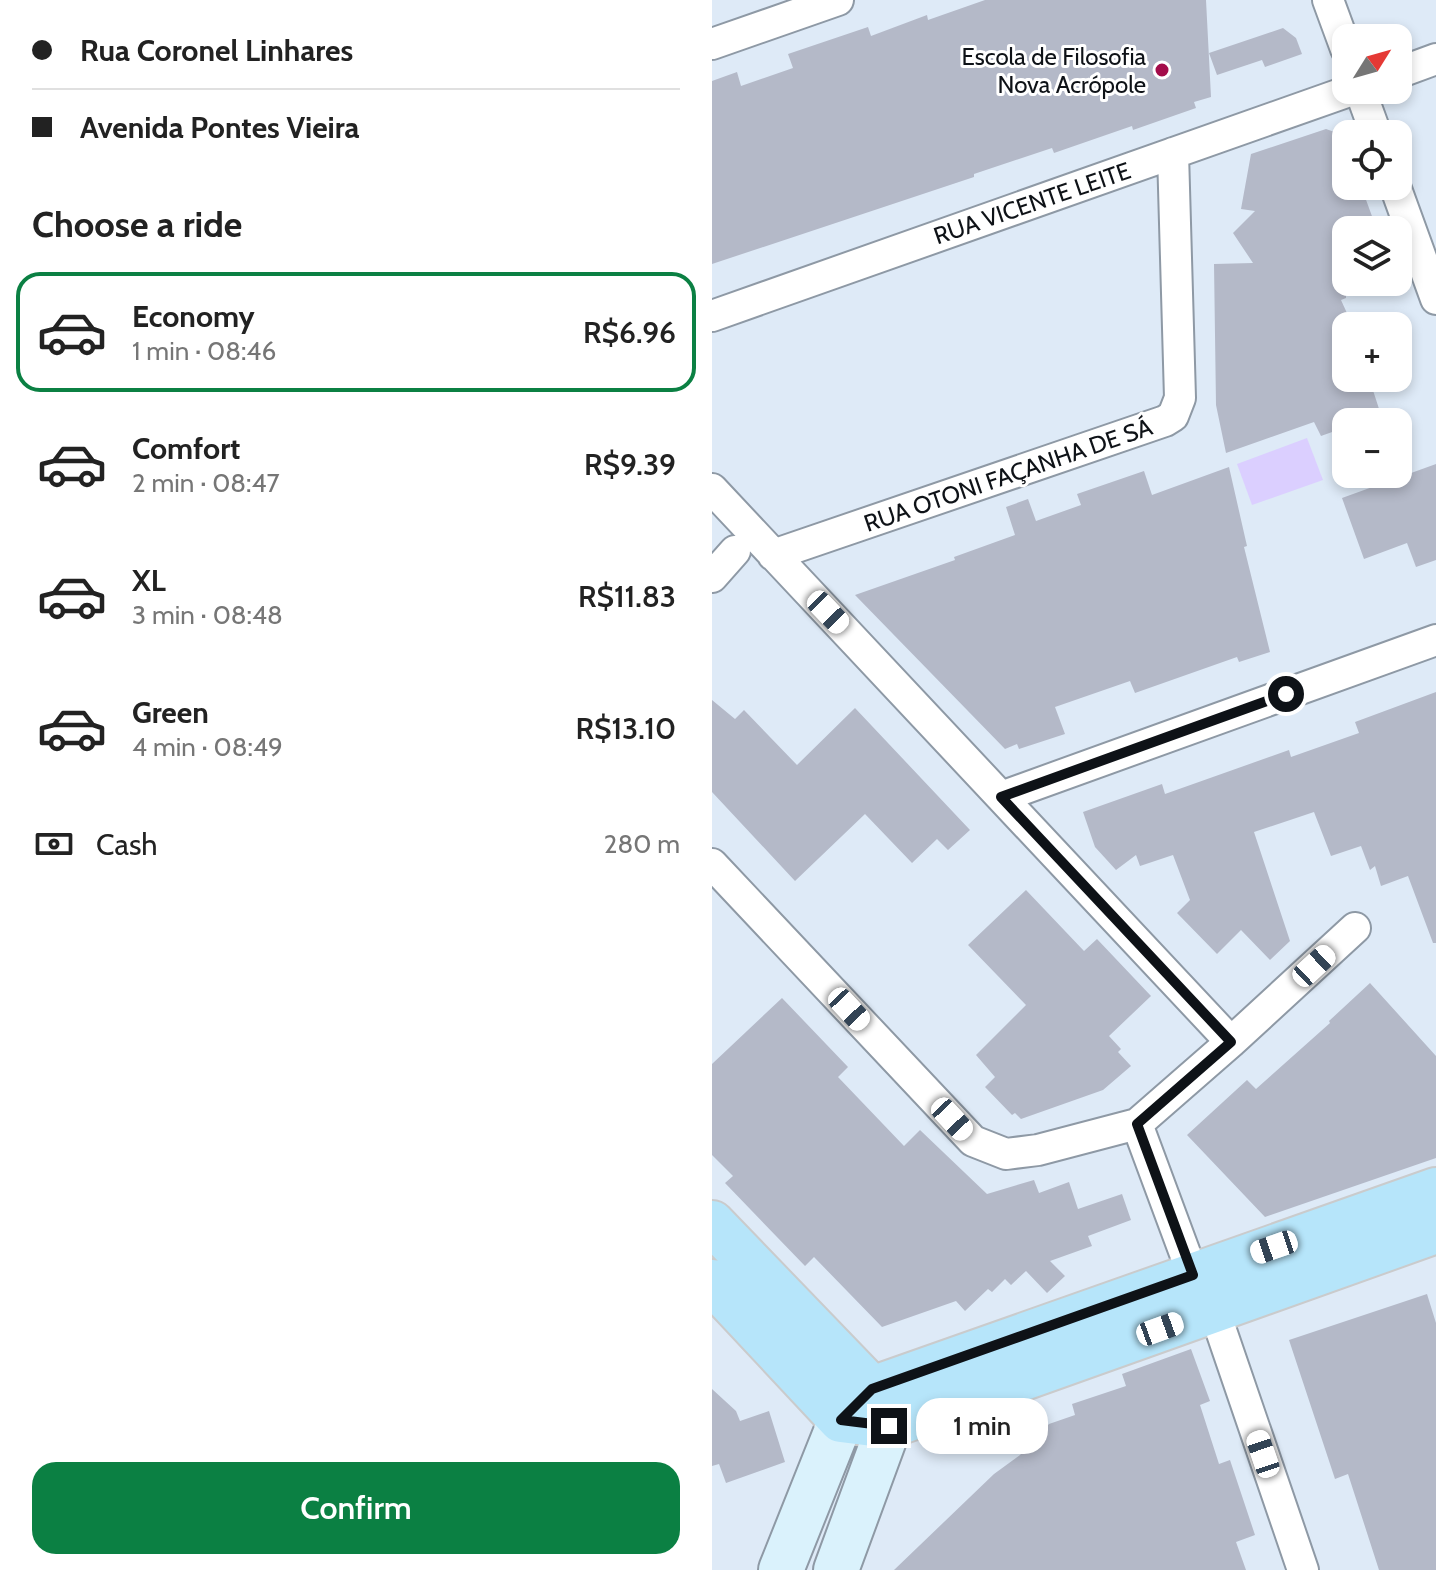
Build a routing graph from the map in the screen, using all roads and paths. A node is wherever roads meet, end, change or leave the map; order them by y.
1 (838, 0) edge
2 (1328, 0) edge
3 (777, 10) edge
4 (1337, 24) edge
5 (712, 44) edge
6 (1436, 59) edge
7 (1412, 68) edge
8 (1332, 97) edge
9 (1173, 153) junction
10 (1400, 200) edge
11 (1436, 299) edge
12 (712, 316) edge
13 (712, 489) edge
14 (735, 551) dead end
15 (773, 555) junction
16 (712, 577) edge
17 (1436, 640) edge
18 (1001, 797) junction
19 (712, 864) edge
20 (1355, 928) dead end
21 (1231, 1042) junction
22 (1137, 1124) junction
23 (1436, 1190) edge
24 (712, 1223) edge
25 (1436, 1231) edge
26 (712, 1282) edge
27 (1204, 1293) junction
28 (880, 1407) junction
29 (841, 1420) junction
30 (781, 1570) edge
31 (836, 1570) edge
32 (1303, 1570) edge

1 - 3 street
2 - 4 street
3 - 5 street
6 - 7 street
8 - 9 street, RUA VICENTE LEITE
9 - 12 street, RUA VICENTE LEITE
9 - 15 street, RUA OTONI FAÇANHA DE SÁ
10 - 11 street
13 - 15 street
14 - 16 street
15 - 18 street
17 - 18 street
18 - 21 street
19 - 22 street
20 - 21 street
21 - 22 street
22 - 27 street
23 - 27 main road
24 - 28 main road
25 - 27 main road
26 - 29 main road
27 - 28 main road
27 - 32 street
28 - 29 street
28 - 31 street
29 - 30 street

